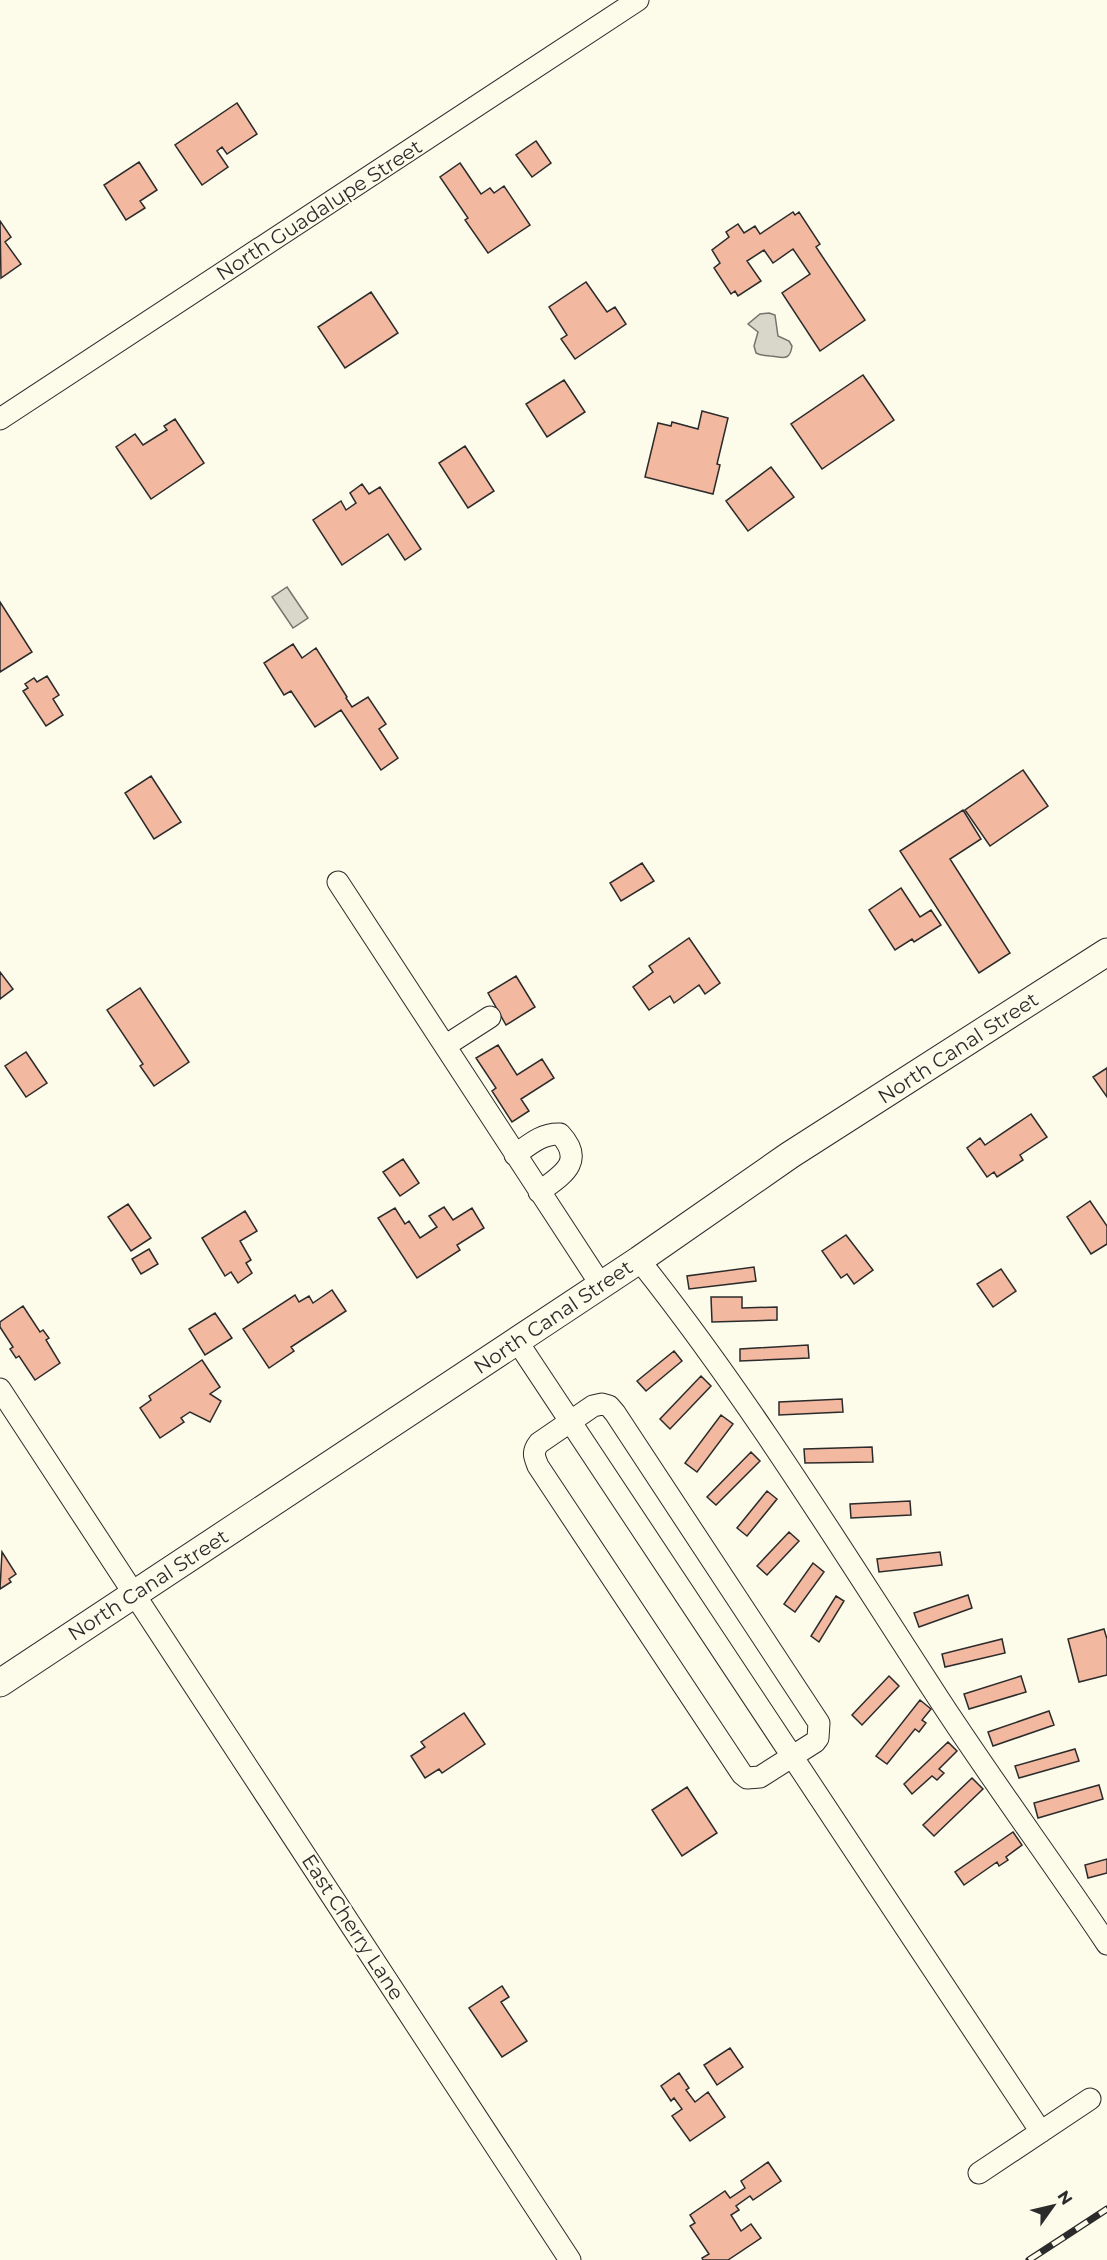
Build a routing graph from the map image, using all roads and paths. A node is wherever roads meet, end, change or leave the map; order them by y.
1 (638, 0) edge
2 (0, 419) edge
3 (338, 882) dead end
4 (1107, 952) edge
5 (490, 1017) dead end
6 (444, 1046) junction
7 (515, 1155) junction
8 (539, 1192) junction
9 (639, 1260) junction
10 (601, 1285) junction
11 (517, 1341) junction
12 (0, 1389) edge
13 (571, 1422) junction
14 (135, 1594) junction
15 (0, 1683) edge
16 (792, 1757) junction
17 (1107, 1944) edge
18 (1090, 2099) dead end
19 (1041, 2132) junction
20 (979, 2173) dead end
21 (570, 2260) edge

1 - 2 street, North Guadalupe Street
3 - 6 street
4 - 9 main road, North Canal Street
5 - 6 street
6 - 7 street
7 - 8 street
7 - 8 street
8 - 10 street
9 - 10 main road, North Canal Street
9 - 17 street
10 - 11 main road, North Canal Street
11 - 13 street
11 - 14 main road, North Canal Street
12 - 14 street, East Cherry Lane
13 - 16 street
13 - 16 street
13 - 16 street
14 - 15 main road, North Canal Street
14 - 21 street, East Cherry Lane
16 - 19 street
18 - 19 street
19 - 20 street

